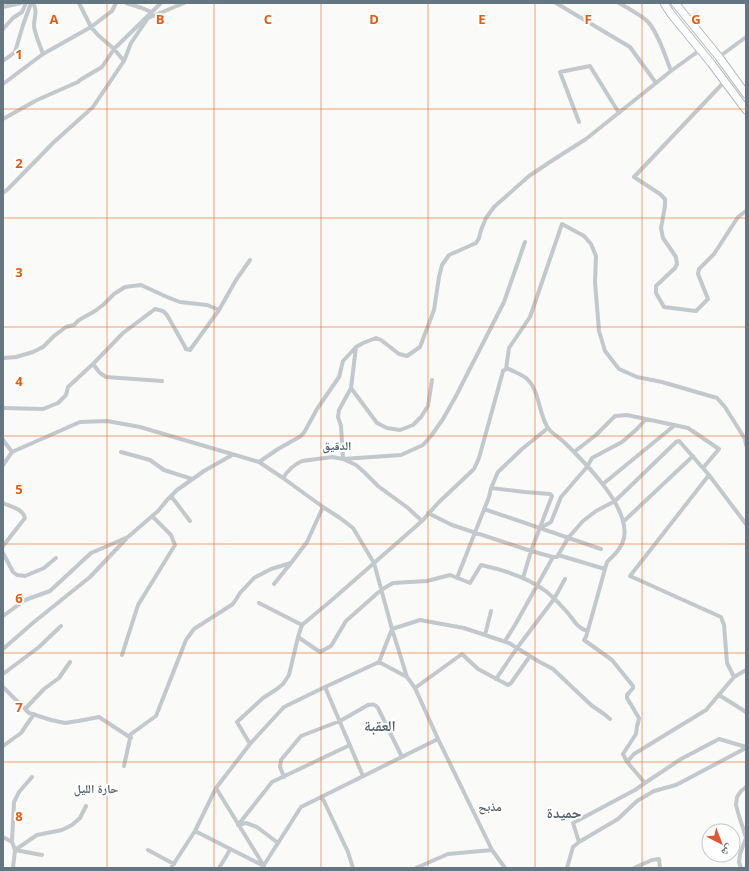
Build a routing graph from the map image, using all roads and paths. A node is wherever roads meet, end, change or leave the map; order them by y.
1 (21, 3) edge
2 (26, 3) edge
3 (32, 3) edge
4 (79, 3) edge
5 (116, 3) edge
6 (126, 3) edge
7 (161, 3) edge
8 (184, 3) edge
9 (556, 3) edge
10 (618, 3) edge
11 (664, 3) edge
12 (675, 3) edge
13 (3, 7) edge
14 (151, 12) junction
15 (91, 27) junction
16 (3, 29) edge
17 (746, 37) edge
18 (114, 49) junction
19 (700, 50) junction
20 (43, 54) junction
21 (719, 58) junction
22 (3, 61) edge
23 (124, 61) junction
24 (711, 63) junction
25 (671, 71) junction
26 (725, 82) junction
27 (656, 83) junction
28 (3, 84) edge
29 (746, 94) edge
30 (746, 110) edge
31 (619, 113) junction
32 (3, 120) edge
33 (579, 122) dead end
34 (3, 193) edge
35 (746, 211) edge
36 (525, 242) dead end
37 (250, 260) dead end
38 (219, 310) junction
39 (356, 347) junction
40 (4, 358) dead end
41 (93, 364) junction
42 (506, 369) junction
43 (432, 380) dead end
44 (162, 381) dead end
45 (351, 388) junction
46 (3, 408) edge
47 (646, 419) junction
48 (675, 425) junction
49 (548, 428) junction
50 (3, 440) edge
51 (746, 445) edge
52 (12, 452) junction
53 (121, 452) dead end
54 (574, 452) junction
55 (232, 455) junction
56 (692, 456) junction
57 (343, 459) junction
58 (259, 462) junction
59 (3, 465) edge
60 (587, 467) junction
61 (703, 468) junction
62 (710, 475) junction
63 (283, 478) junction
64 (192, 479) junction
65 (603, 484) junction
66 (491, 488) junction
67 (171, 496) junction
68 (615, 501) junction
69 (3, 504) edge
70 (323, 507) junction
71 (484, 509) junction
72 (428, 514) junction
73 (152, 516) junction
74 (190, 521) dead end
75 (422, 521) junction
76 (623, 522) junction
77 (746, 524) edge
78 (539, 529) junction
79 (474, 532) junction
80 (128, 537) junction
81 (568, 538) junction
82 (3, 546) edge
83 (601, 549) dead end
84 (531, 551) junction
85 (3, 553) edge
86 (558, 555) junction
87 (553, 557) junction
88 (56, 558) dead end
89 (291, 563) junction
90 (374, 563) junction
91 (605, 569) junction
92 (457, 578) junction
93 (523, 578) junction
94 (565, 579) dead end
95 (274, 584) dead end
96 (537, 586) junction
97 (381, 590) junction
98 (554, 599) junction
99 (260, 603) dead end
100 (491, 611) dead end
101 (3, 616) edge
102 (302, 625) junction
103 (61, 626) dead end
104 (392, 629) junction
105 (587, 631) junction
106 (485, 635) junction
107 (298, 637) junction
108 (505, 641) junction
109 (517, 648) junction
110 (3, 649) edge
111 (122, 655) dead end
112 (530, 656) junction
113 (70, 662) dead end
114 (379, 662) junction
115 (746, 670) edge
116 (3, 674) edge
117 (406, 677) junction
118 (734, 677) junction
119 (496, 679) junction
120 (3, 687) edge
121 (325, 687) junction
122 (415, 688) junction
123 (719, 695) junction
124 (25, 709) junction
125 (746, 712) edge
126 (34, 714) junction
127 (610, 719) dead end
128 (340, 721) junction
129 (131, 738) junction
130 (438, 740) junction
131 (250, 744) junction
132 (350, 745) junction
133 (3, 746) edge
134 (746, 747) edge
135 (402, 757) junction
136 (627, 762) junction
137 (124, 766) dead end
138 (363, 776) junction
139 (32, 777) dead end
140 (284, 777) junction
141 (645, 783) junction
142 (746, 787) edge
143 (216, 788) junction
144 (322, 797) junction
145 (86, 806) dead end
146 (238, 825) junction
147 (195, 831) junction
148 (3, 837) edge
149 (12, 842) junction
150 (579, 842) junction
151 (278, 843) junction
152 (15, 850) junction
153 (148, 850) dead end
154 (230, 850) junction
155 (492, 850) junction
156 (42, 855) dead end
157 (172, 866) edge
158 (264, 867) edge
159 (13, 868) edge
160 (219, 868) edge
161 (353, 868) edge
162 (416, 868) edge
163 (505, 868) edge
164 (568, 868) edge
165 (634, 868) edge
166 (660, 868) edge
167 (741, 868) edge

1 - 13 street
2 - 16 street
3 - 20 street
3 - 22 street
4 - 15 street
5 - 15 street
6 - 14 street
7 - 14 street
8 - 23 street
9 - 27 street
10 - 25 street
11 - 19 main road
12 - 21 main road
14 - 18 street
15 - 18 street
15 - 20 street
17 - 21 street
18 - 23 street
18 - 32 street
19 - 24 main road
19 - 25 street
20 - 28 street
21 - 24 main road
21 - 29 main road
23 - 34 street
24 - 26 main road
25 - 27 street
26 - 30 main road
26 - 35 street
27 - 31 street
31 - 33 street
31 - 39 street
36 - 57 street
37 - 38 street
38 - 40 street
38 - 41 street
39 - 45 street
39 - 58 street
41 - 44 street
41 - 46 street
42 - 49 street
42 - 51 street
42 - 72 street
43 - 45 street
45 - 57 street
47 - 48 street
47 - 54 street
47 - 60 street
48 - 61 street
48 - 65 street
49 - 54 street
49 - 66 street
50 - 52 street
52 - 55 street
52 - 59 street
53 - 64 street
54 - 60 street
55 - 58 street
55 - 64 street
56 - 61 street
56 - 68 street
56 - 76 street
57 - 63 street
57 - 75 street
58 - 63 street
60 - 65 street
60 - 78 street
61 - 62 street
62 - 77 street
62 - 118 street
63 - 70 street
64 - 67 street
65 - 68 street
66 - 71 street
66 - 78 street
67 - 73 street
67 - 74 street
68 - 76 street
68 - 81 street
69 - 82 street
70 - 89 street
70 - 90 street
71 - 78 street
71 - 79 street
72 - 75 street
72 - 79 street
73 - 80 street
73 - 111 street
75 - 90 street
76 - 91 street
78 - 81 street
78 - 84 street
79 - 84 street
79 - 92 street
80 - 101 street
80 - 110 street
81 - 83 street
81 - 86 street
84 - 87 street
84 - 93 street
85 - 88 street
86 - 87 street
86 - 91 street
87 - 96 street
89 - 95 street
89 - 129 street
90 - 97 street
90 - 102 street
91 - 105 street
92 - 93 street
92 - 97 street
93 - 96 street
94 - 98 street
96 - 98 street
96 - 108 street
97 - 104 street
97 - 107 street
98 - 105 street
98 - 109 street
99 - 102 street
100 - 106 street
102 - 107 street
103 - 116 street
104 - 106 street
104 - 114 street
104 - 117 street
105 - 136 street
106 - 108 street
107 - 131 street
108 - 109 street
109 - 112 street
109 - 119 street
112 - 119 street
112 - 127 street
113 - 124 street
114 - 117 street
114 - 121 street
115 - 118 street
117 - 122 street
118 - 123 street
119 - 122 street
120 - 124 street
121 - 128 street
121 - 131 street
122 - 130 street
123 - 125 street
123 - 136 street
124 - 126 street
126 - 129 street
126 - 133 street
128 - 132 street
128 - 135 street
128 - 140 street
129 - 137 street
130 - 135 street
130 - 155 street
131 - 143 street
132 - 138 street
132 - 140 street
134 - 141 street
134 - 150 street
135 - 138 street
136 - 141 street
138 - 144 street
139 - 149 street
140 - 146 street
141 - 150 street
142 - 167 street
143 - 146 street
143 - 147 street
144 - 151 street
144 - 161 street
145 - 152 street
146 - 151 street
146 - 158 street
147 - 154 street
147 - 157 street
148 - 149 street
149 - 152 street
150 - 164 street
151 - 158 street
152 - 156 street
152 - 159 street
153 - 157 street
154 - 158 street
154 - 160 street
155 - 162 street
155 - 163 street
165 - 166 street

